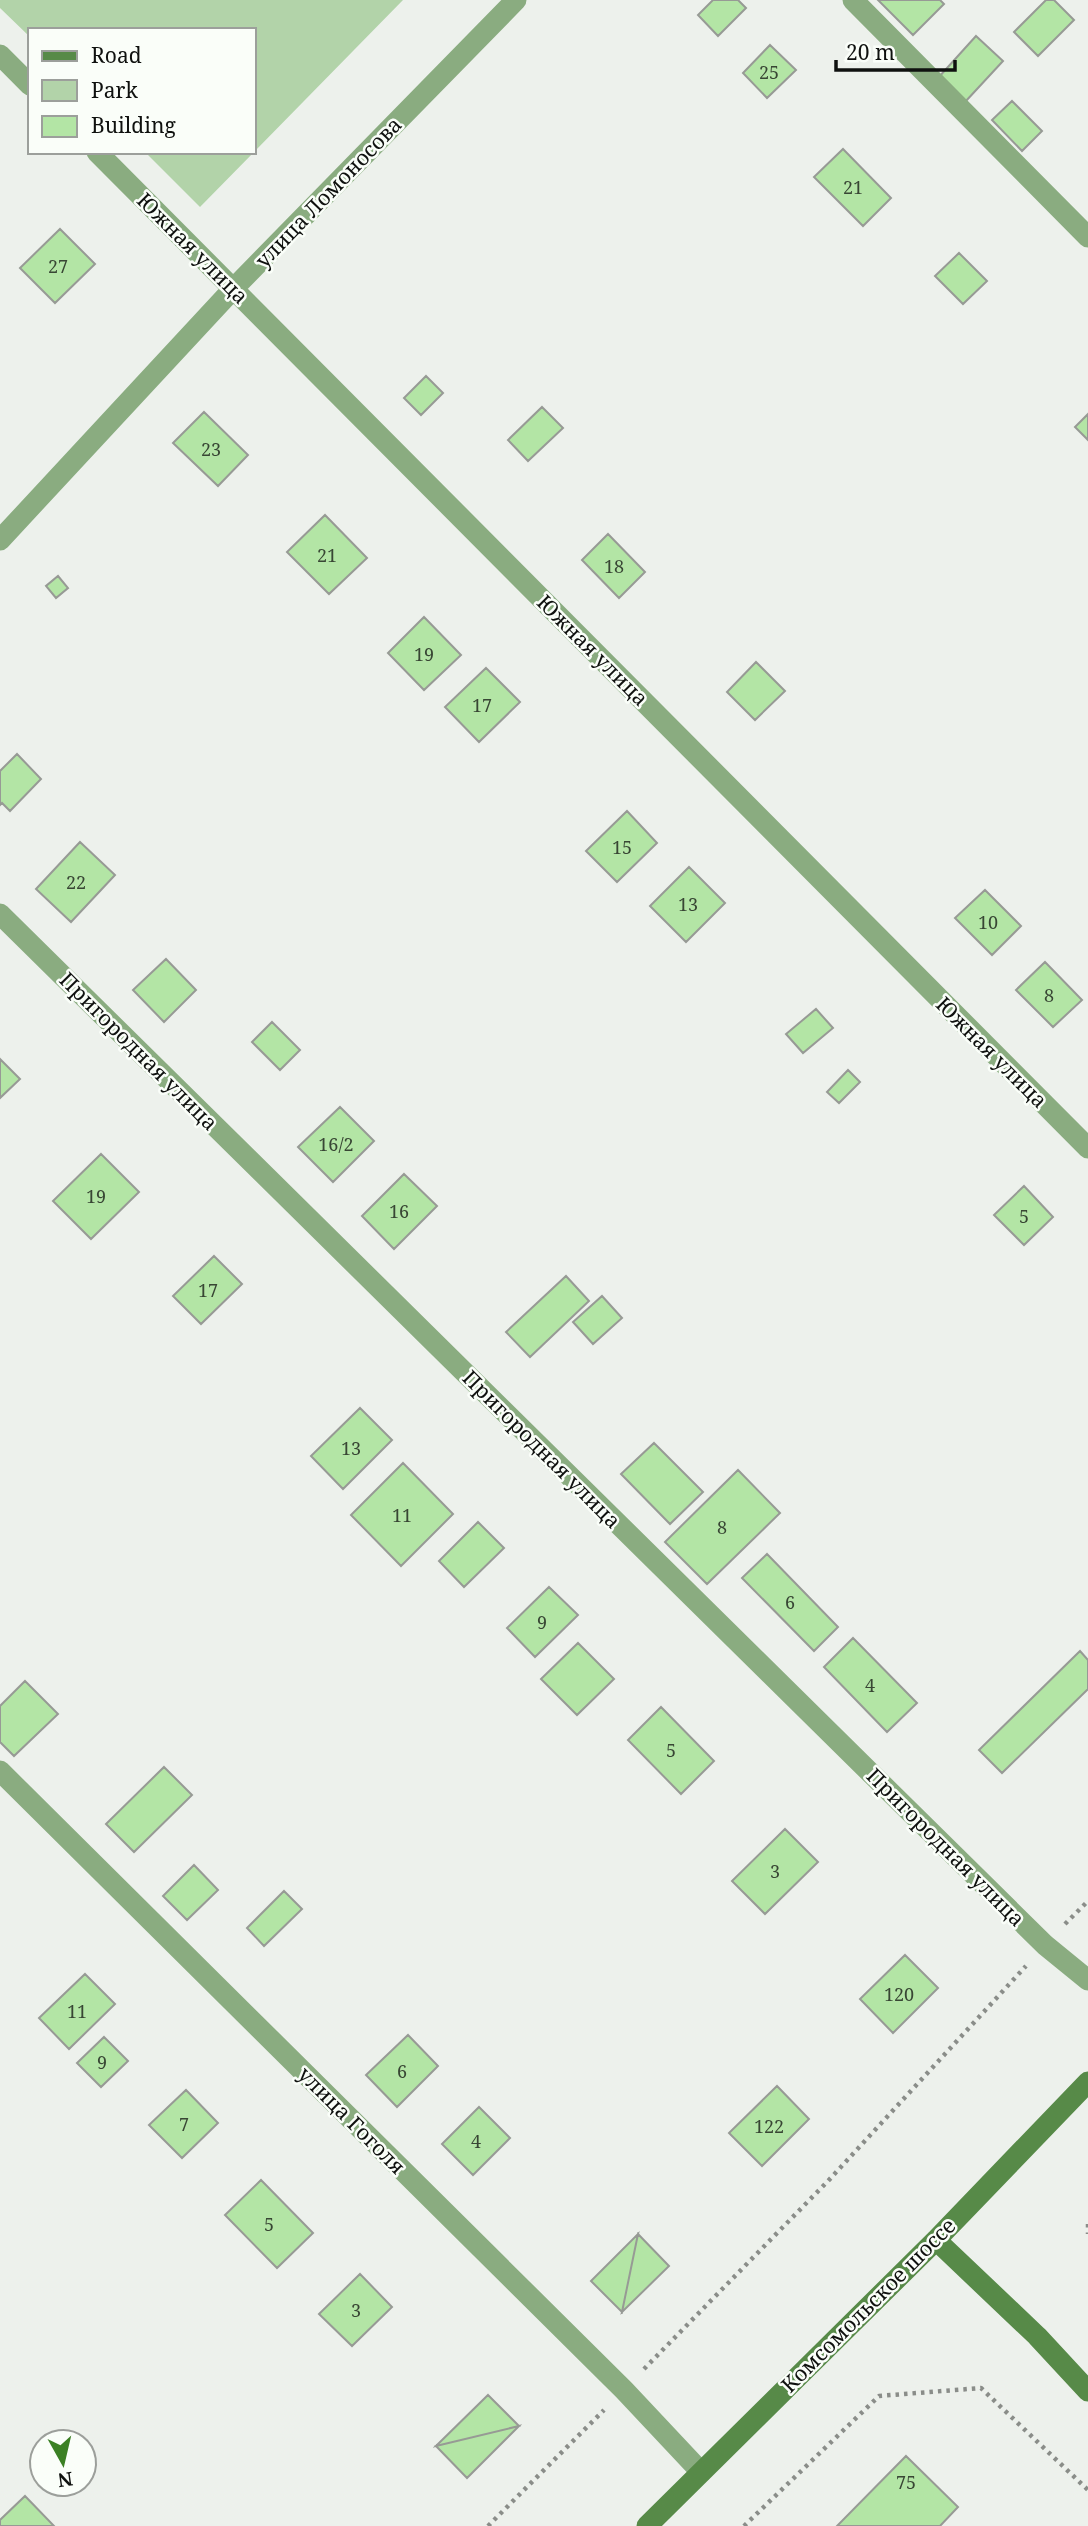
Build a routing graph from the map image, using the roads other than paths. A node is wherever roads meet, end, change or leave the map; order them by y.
1 (516, 0) edge
2 (853, 0) edge
3 (0, 55) edge
4 (28, 83) edge
5 (99, 154) edge
6 (1088, 237) edge
7 (233, 289) junction
8 (0, 540) edge
9 (0, 914) edge
10 (1088, 1148) edge
11 (0, 1771) edge
12 (1088, 1980) edge
13 (1088, 2082) edge
14 (936, 2240) junction
15 (1088, 2390) edge
16 (701, 2472) junction
17 (647, 2526) edge

1 - 7 street, улица Ломоносова
2 - 6 street
3 - 4 street
5 - 7 street, Южная улица
7 - 8 street, улица Ломоносова
7 - 10 street, Южная улица
9 - 12 street, Пригородная улица
11 - 16 street, улица Гоголя
13 - 14 main road, Комсомольское шоссе
14 - 15 main road
14 - 16 main road, Комсомольское шоссе
16 - 17 main road, Комсомольское шоссе

